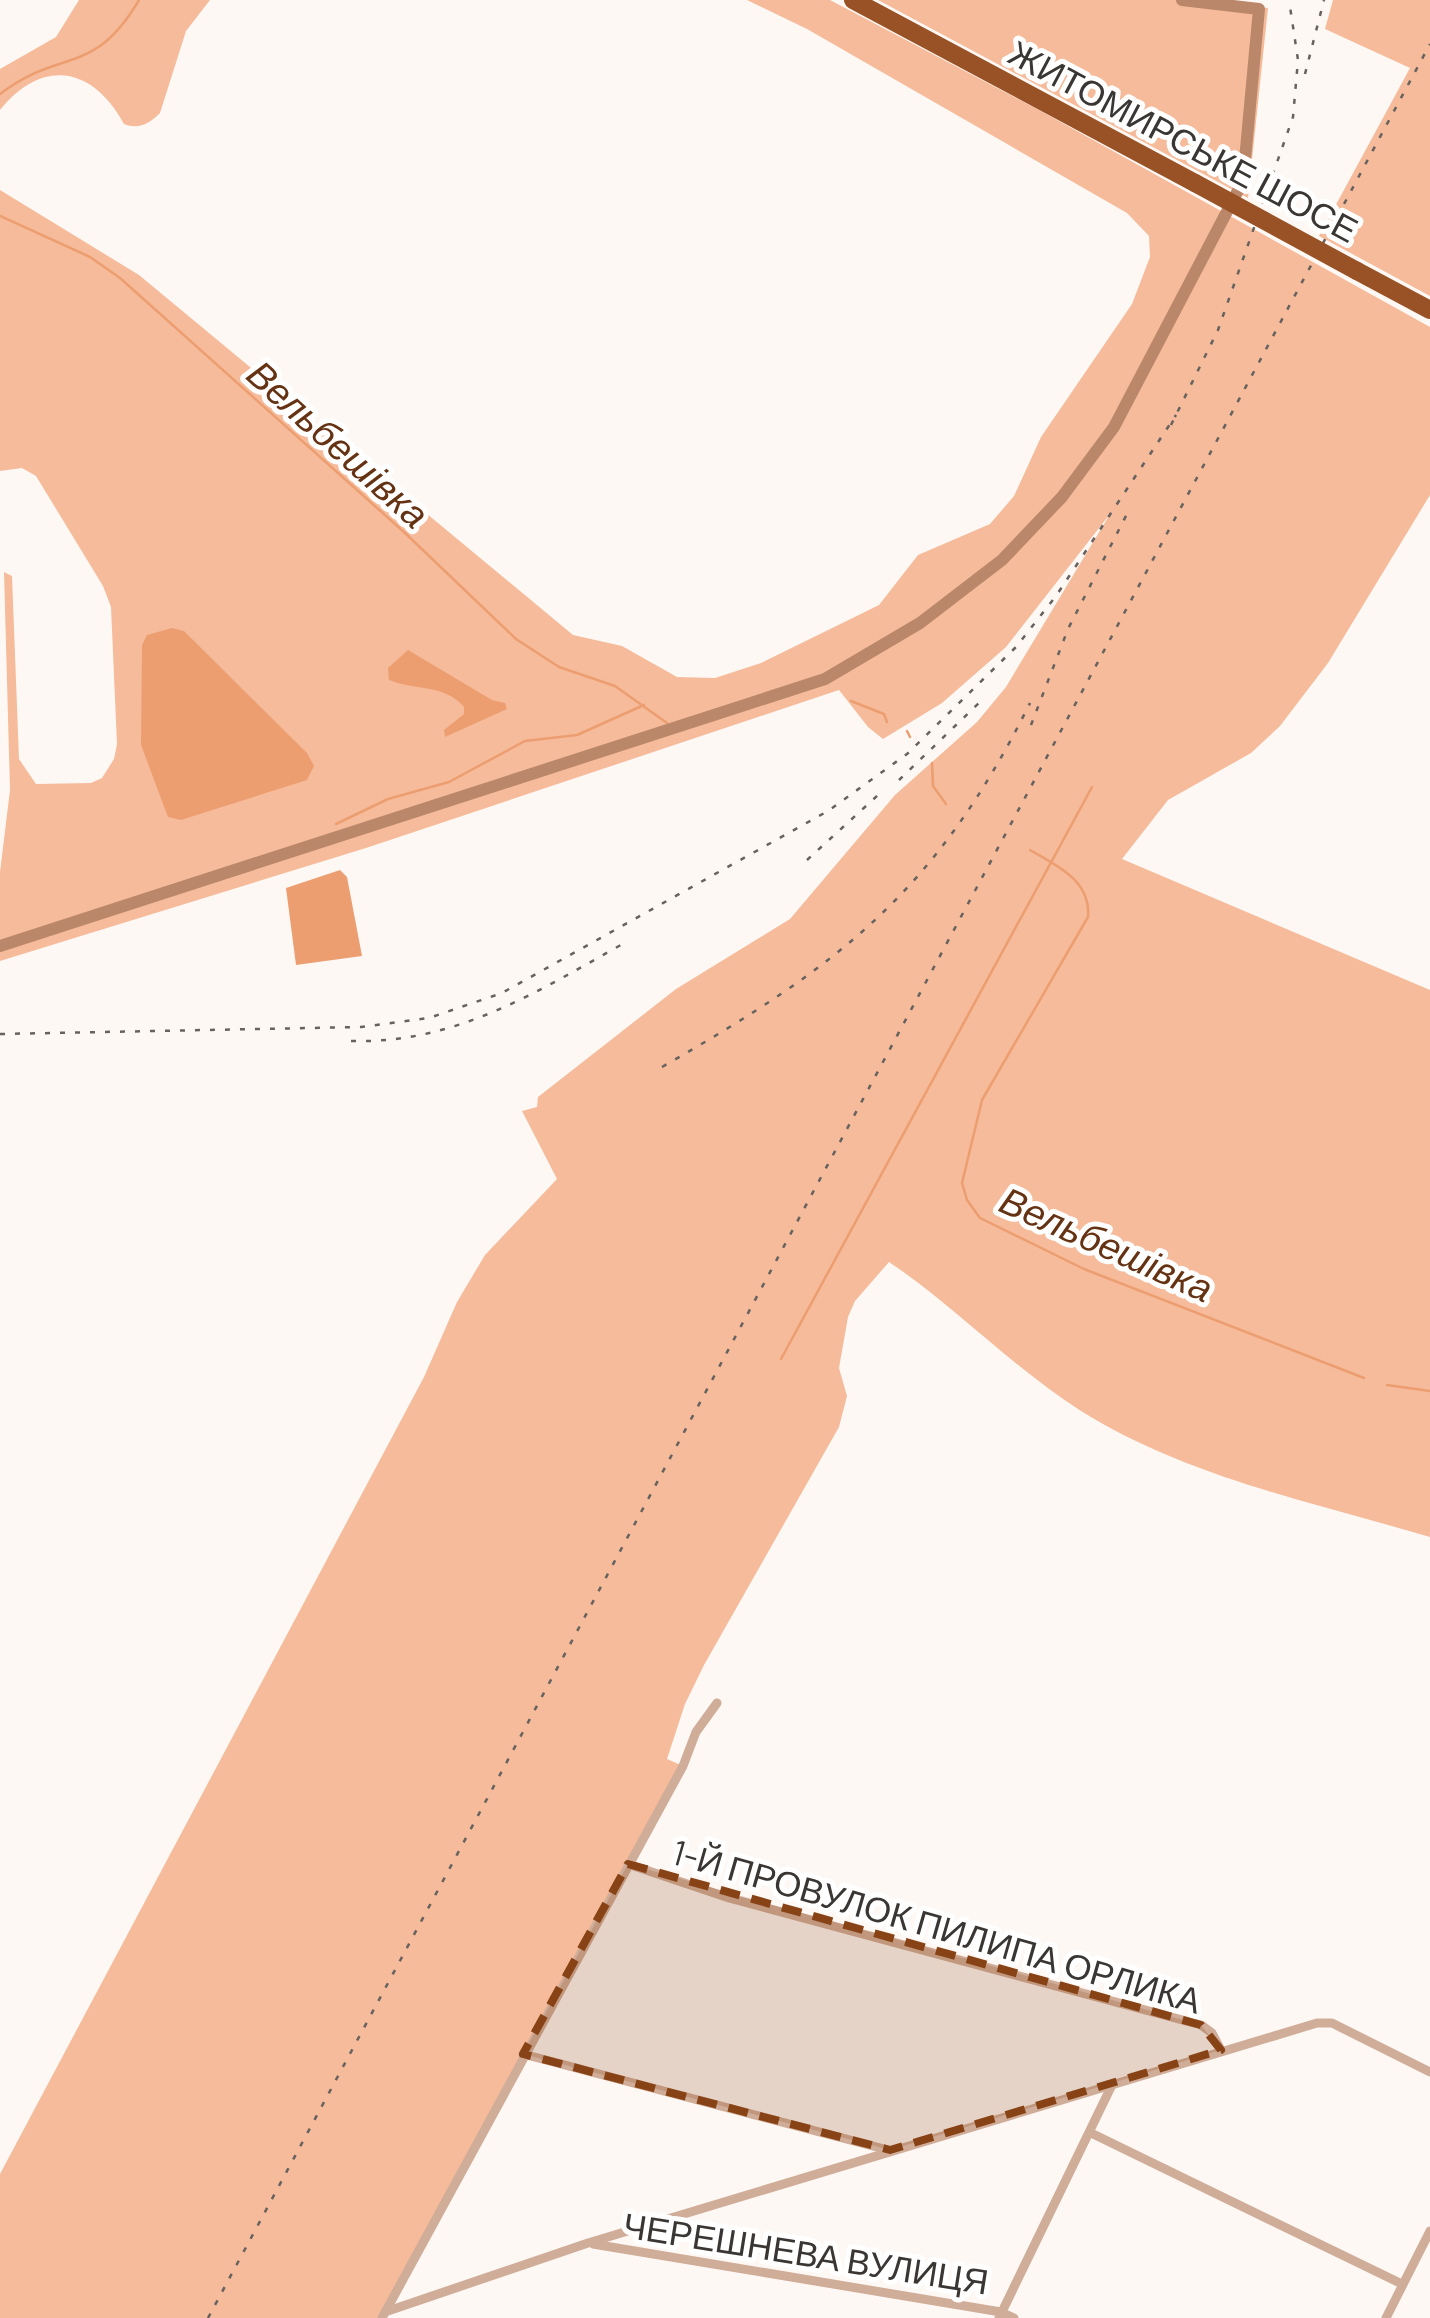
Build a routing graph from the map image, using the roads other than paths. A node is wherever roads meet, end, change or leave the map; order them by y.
1 (853, 0) edge
2 (1182, 0) edge
3 (1259, 4) edge
4 (1430, 310) edge
5 (0, 946) edge
6 (717, 1703) dead end
7 (628, 1864) junction
8 (1221, 2050) junction
9 (524, 2054) junction
10 (1430, 2072) edge
11 (1111, 2087) junction
12 (1091, 2133) junction
13 (890, 2150) junction
14 (1430, 2231) edge
15 (588, 2244) junction
16 (1402, 2284) junction
17 (384, 2315) edge
18 (1000, 2315) edge
19 (1014, 2318) edge
20 (1386, 2318) edge

1 - 4 highway, ЖИТОМИРСЬКЕ ШОСЕ, bridge
2 - 3 street
3 - 5 street
6 - 7 street
7 - 8 street, 1-Й ПРОВУЛОК ПИЛИПА ОРЛИКА
7 - 9 street
8 - 10 street
8 - 11 street
9 - 13 street
9 - 17 street
11 - 12 street
11 - 13 street
12 - 16 street
12 - 18 street
13 - 15 street
14 - 16 street
15 - 17 street
15 - 18 street, ЧЕРЕШНЕВА ВУЛИЦЯ
16 - 20 street
18 - 19 street, ЧЕРЕШНЕВА ВУЛИЦЯ

